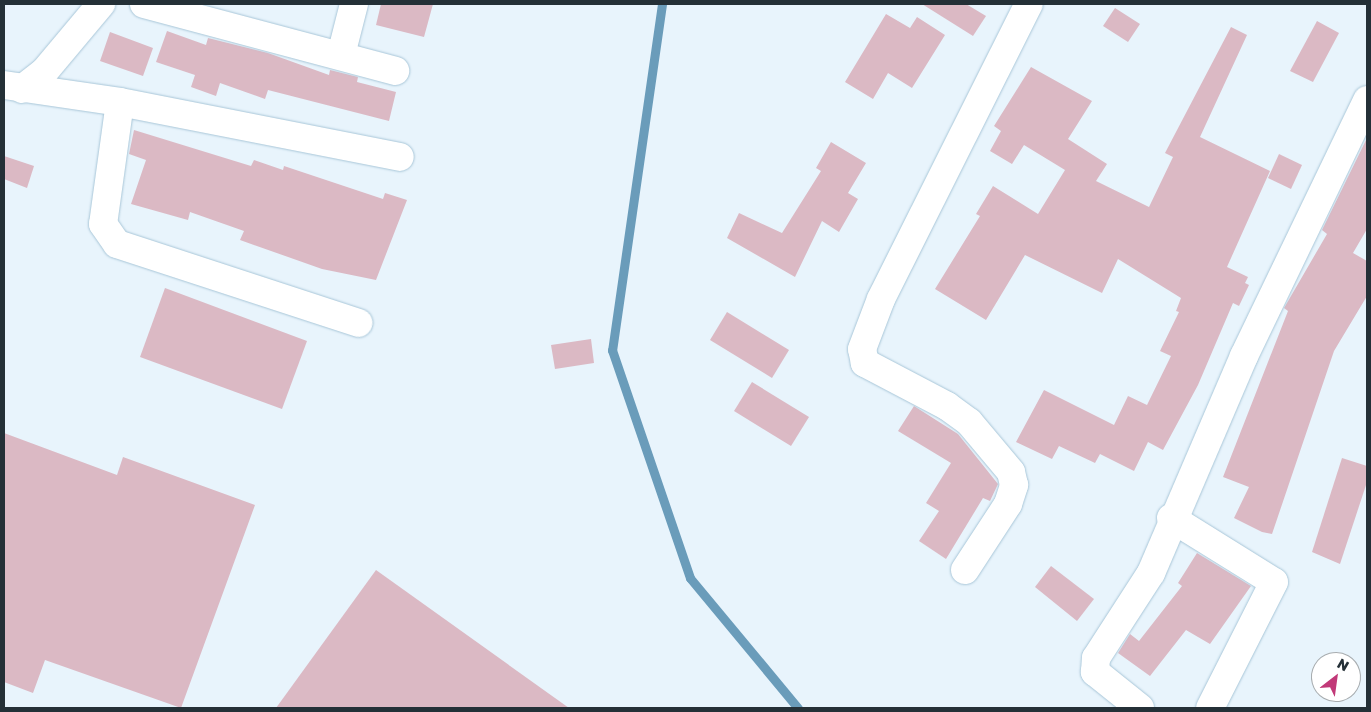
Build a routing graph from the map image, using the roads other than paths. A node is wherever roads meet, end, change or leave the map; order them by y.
1 (101, 4) edge
2 (144, 4) edge
3 (354, 4) edge
4 (1029, 4) edge
5 (341, 55) junction
6 (395, 71) dead end
7 (13, 87) edge
8 (1367, 100) edge
9 (120, 102) junction
10 (400, 157) dead end
11 (358, 323) dead end
12 (1171, 518) junction
13 (965, 570) dead end
14 (1140, 708) edge
15 (1210, 708) edge

1 - 7 street
2 - 5 street
3 - 5 street
4 - 13 street
5 - 6 street
7 - 9 street
8 - 12 street
9 - 10 street
9 - 11 street
12 - 14 street
12 - 15 street

